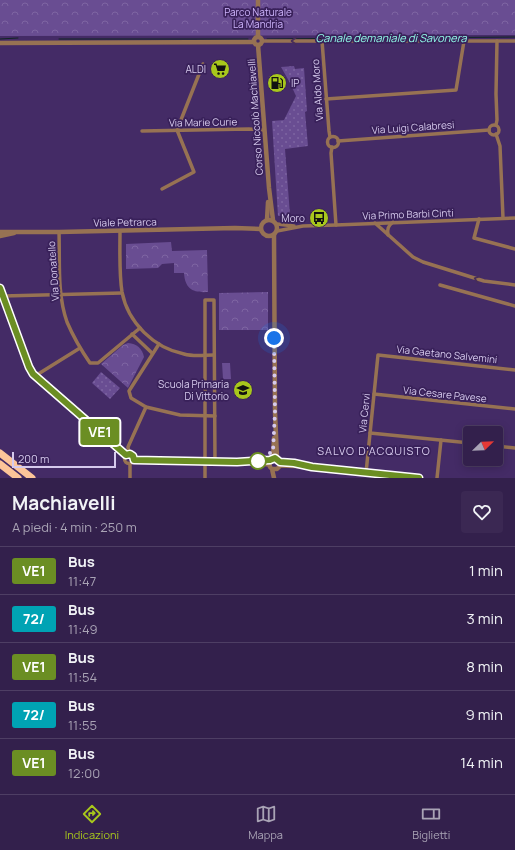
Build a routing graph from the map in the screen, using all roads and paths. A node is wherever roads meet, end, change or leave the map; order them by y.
1 (258, 0) edge
2 (258, 41) junction
3 (322, 41) junction
4 (464, 41) junction
5 (497, 41) junction
6 (515, 41) edge
7 (2, 43) edge
8 (59, 43) junction
9 (203, 64) dead end
10 (326, 99) junction
11 (496, 125) junction
12 (177, 130) junction
13 (264, 130) junction
14 (489, 130) junction
15 (142, 131) dead end
16 (496, 134) junction
17 (330, 137) junction
18 (338, 141) junction
19 (332, 147) junction
20 (269, 188) junction
21 (162, 189) dead end
22 (503, 218) junction
23 (515, 218) edge
24 (479, 219) junction
25 (267, 220) junction
26 (275, 222) junction
27 (393, 222) junction
28 (375, 223) junction
29 (336, 225) junction
30 (303, 226) junction
31 (261, 227) junction
32 (120, 231) junction
33 (0, 232) edge
34 (16, 232) junction
35 (59, 232) junction
36 (276, 233) junction
37 (388, 235) junction
38 (0, 236) edge
39 (268, 236) junction
40 (515, 249) edge
41 (274, 270) junction
42 (440, 285) dead end
43 (515, 285) edge
44 (0, 288) edge
45 (122, 293) junction
46 (61, 295) junction
47 (2, 299) edge
48 (515, 306) edge
49 (140, 328) junction
50 (132, 334) junction
51 (159, 344) junction
52 (80, 348) junction
53 (152, 353) junction
54 (205, 355) junction
55 (214, 355) junction
56 (378, 355) joint
57 (515, 370) edge
58 (35, 376) junction
59 (374, 394) junction
60 (146, 407) junction
61 (515, 409) edge
62 (205, 416) junction
63 (215, 416) junction
64 (370, 433) junction
65 (441, 440) junction
66 (463, 442) edge
67 (503, 447) edge
68 (515, 448) edge
69 (0, 453) edge
70 (128, 455) junction
71 (134, 460) junction
72 (205, 462) junction
73 (215, 462) junction
74 (275, 463) junction
75 (0, 464) edge
76 (130, 464) junction
77 (366, 473) junction
78 (18, 478) edge
79 (32, 478) edge
80 (130, 478) edge
81 (205, 478) edge
82 (275, 478) edge
83 (419, 478) edge
84 (437, 478) edge

1 - 2 street, Corso Niccolò Machiavelli
3 -> 2 street
2 - 8 street
2 - 13 street, Corso Niccolò Machiavelli
3 - 4 street
3 - 10 street, Via Aldo Moro
4 - 5 street
4 - 10 street
5 - 6 street
5 - 11 street
7 - 8 street
7 - 8 street
9 - 12 street
10 - 17 street, Via Aldo Moro
11 - 14 street
11 - 16 street
12 - 13 street, Via Marie Curie
12 - 15 street, Via Marie Curie
12 - 21 street
13 - 20 street, Corso Niccolò Machiavelli
14 - 16 street
14 - 18 street, Via Luigi Calabresi
16 - 22 street
17 - 18 street
17 - 19 street
18 - 19 street
19 - 29 street
20 - 25 street, Corso Niccolò Machiavelli
20 - 26 street, Corso Niccolò Machiavelli
22 - 23 street, Via Primo Barbi Cinti
22 - 24 street, Via Primo Barbi Cinti
24 - 27 street, Via Primo Barbi Cinti
24 - 40 street
25 - 26 street
25 - 31 street
26 - 30 street, Via Primo Barbi Cinti
26 - 36 street
27 - 28 street, Via Primo Barbi Cinti
27 - 37 street
28 - 29 street, Via Primo Barbi Cinti
28 - 37 street
29 - 30 street, Via Primo Barbi Cinti
30 - 36 street, Via Primo Barbi Cinti
31 - 32 street, Viale Petrarca
31 - 39 street
32 - 35 street, Viale Petrarca
32 - 45 street
33 - 34 street, Viale Petrarca
34 - 35 street, Viale Petrarca
34 - 38 street, Viale Petrarca
35 - 46 street, Via Donatello
36 - 39 street
36 - 41 street
43 -> 37 street
39 - 41 street
41 - 74 street
42 - 48 street
44 - 47 street
45 - 46 street
45 - 49 street
46 - 47 street
46 - 52 street, Via Donatello
47 - 58 street
49 - 50 street, Via Donatello
49 - 51 street
50 - 52 street, Via Donatello
50 - 53 street
51 - 53 street
51 - 54 street
52 - 58 street
53 - 60 street
54 - 55 street
54 - 55 street
54 - 62 street
55 - 63 street
56 - 57 street, Via Gaetano Salvemini
56 - 59 street, Via Cervi
58 - 70 street
59 - 61 street, Via Cesare Pavese
59 - 64 street, Via Cervi
60 - 62 street
60 - 70 street
62 - 63 street
62 - 72 street
63 - 73 street
64 - 65 street
64 - 77 street, Via Cervi
65 - 66 street
65 - 84 street
67 - 68 street
69 - 79 highway
70 - 71 street
70 - 76 street
71 - 72 street
71 - 76 street
72 - 73 street
72 - 81 street
73 - 74 street
74 - 77 street
74 - 82 street
75 - 78 highway
76 - 80 street
77 - 83 street

